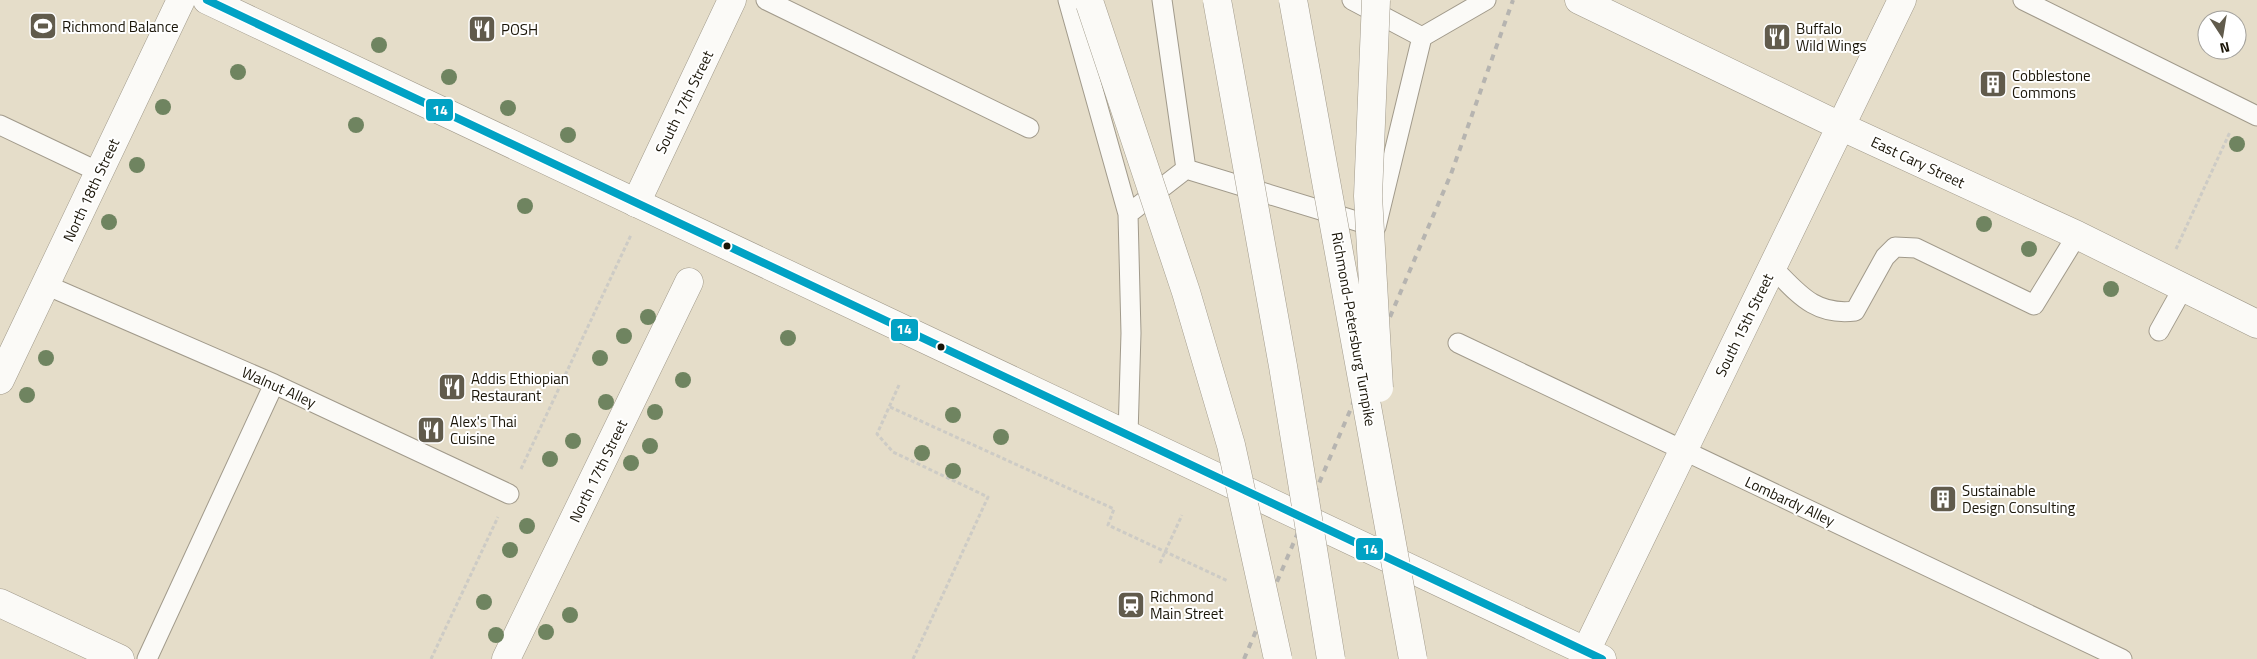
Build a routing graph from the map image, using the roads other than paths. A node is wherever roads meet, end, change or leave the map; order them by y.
1 (181, 0) edge
2 (207, 0) edge
3 (732, 0) edge
4 (766, 0) edge
5 (1162, 0) edge
6 (1217, 0) edge
7 (1293, 0) edge
8 (1352, 0) edge
9 (1376, 0) edge
10 (1486, 0) edge
11 (1902, 0) edge
12 (2023, 0) edge
13 (1582, 1) edge
14 (1079, 2) edge
15 (1422, 38) junction
16 (2249, 112) edge
17 (0, 125) edge
18 (1840, 126) junction
19 (1030, 128) dead end
20 (1186, 169) junction
21 (99, 172) junction
22 (636, 203) junction
23 (1128, 214) junction
24 (2077, 235) junction
25 (1772, 267) junction
26 (689, 282) dead end
27 (46, 284) junction
28 (2183, 288) junction
29 (2257, 324) edge
30 (2159, 331) dead end
31 (1458, 343) dead end
32 (0, 380) edge
33 (274, 384) junction
34 (1128, 435) junction
35 (1684, 450) junction
36 (509, 494) road end
37 (1387, 509) junction
38 (0, 603) edge
39 (1591, 656) edge
40 (120, 659) edge
41 (147, 659) edge
42 (506, 659) edge
43 (1278, 659) edge
44 (1331, 659) edge
45 (1413, 659) edge
46 (2122, 659) edge

1 - 21 main road, North 18th Street
2 - 22 main road
3 - 22 main road, South 17th Street
4 - 19 lane
5 - 20 lane
6 - 44 main road, bridge
7 - 37 main road, Richmond-Petersburg Turnpike, bridge
8 - 15 lane
9 - 37 main road, bridge
10 - 15 lane
11 - 18 main road, South 15th Street
12 - 16 lane
13 - 18 main road, East Cary Street
14 - 23 lane
14 - 43 main road, bridge
15 - 20 lane
17 - 21 lane
18 - 24 main road, East Cary Street
18 - 25 main road, South 15th Street
20 - 23 lane
21 - 27 main road, North 18th Street
22 - 34 main road
23 - 34 lane
24 - 25 lane
24 - 28 main road, East Cary Street
25 - 35 main road, South 15th Street
26 - 42 main road, North 17th Street
27 - 32 main road, North 18th Street
27 - 33 lane, Walnut Alley
28 - 29 main road, East Cary Street
28 - 30 lane
31 - 35 lane, Lombardy Alley
33 - 36 lane, Walnut Alley
33 - 41 lane
34 - 39 main road
35 - 39 main road, South 15th Street
35 - 46 lane, Lombardy Alley
37 - 45 main road, Richmond-Petersburg Turnpike, bridge
38 - 40 main road

